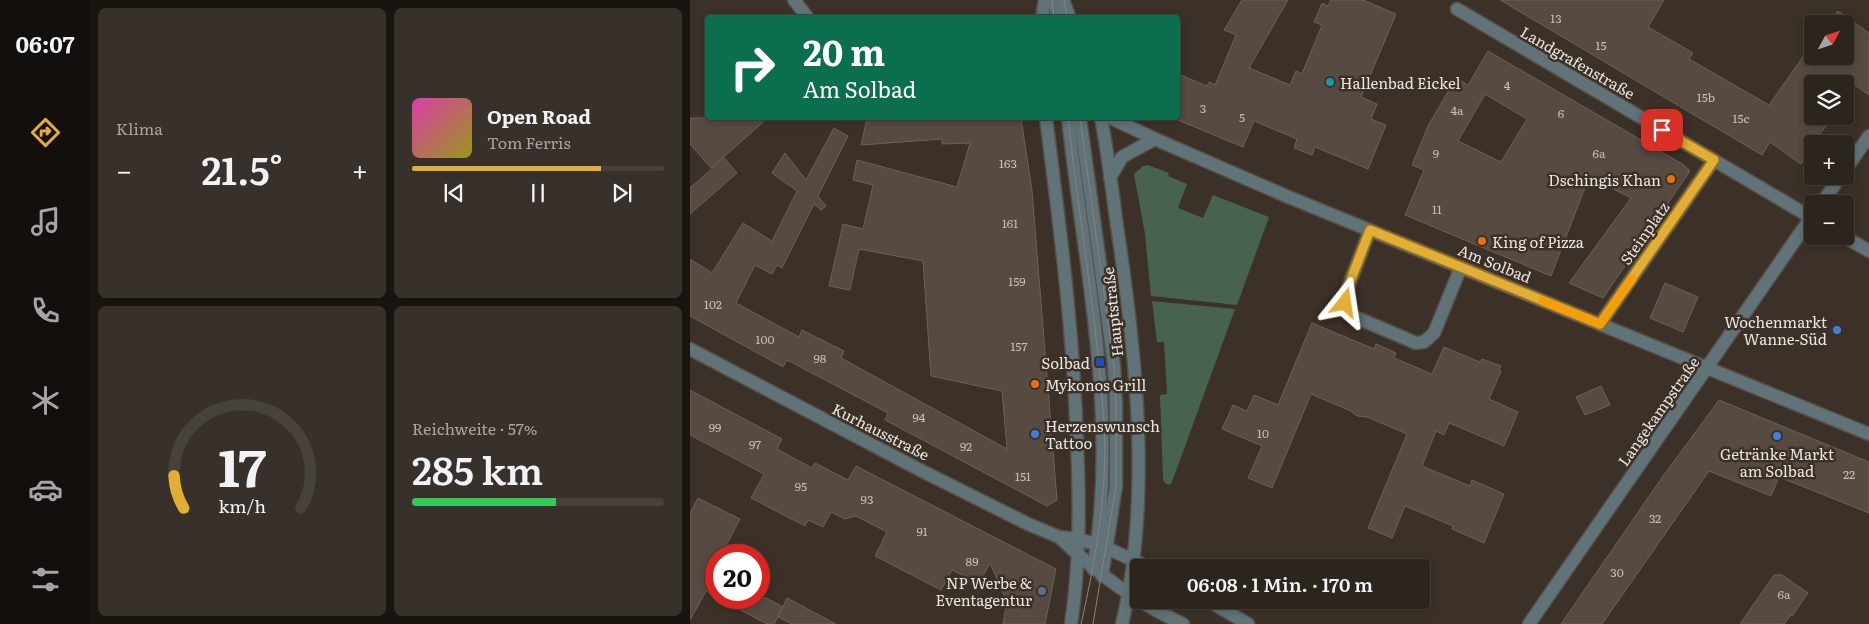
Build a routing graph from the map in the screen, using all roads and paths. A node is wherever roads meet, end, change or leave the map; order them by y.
1 (794, 0) edge
2 (1045, 0) edge
3 (1057, 0) edge
4 (1063, 0) edge
5 (1457, 9) dead end
6 (806, 15) edge
7 (1042, 15) edge
8 (1057, 15) edge
9 (1062, 15) edge
10 (1069, 15) edge
11 (1046, 120) edge
12 (1068, 120) edge
13 (1080, 120) edge
14 (1101, 120) edge
15 (1116, 120) edge
16 (1869, 136) edge
17 (1155, 139) junction
18 (1854, 157) edge
19 (1714, 160) junction
20 (1110, 178) junction
21 (1804, 212) edge
22 (1804, 229) edge
23 (1370, 230) junction
24 (1854, 242) edge
25 (1869, 251) edge
26 (1461, 267) junction
27 (1600, 324) junction
28 (690, 349) edge
29 (1708, 368) junction
30 (1869, 434) edge
31 (1059, 537) junction
32 (1079, 539) junction
33 (1102, 546) junction
34 (1079, 556) junction
35 (1133, 559) joint
36 (1098, 572) junction
37 (1130, 586) edge
38 (1129, 595) junction
39 (1222, 609) edge
40 (1071, 624) edge
41 (1122, 624) edge
42 (1183, 624) edge
43 (1248, 624) edge
44 (1529, 624) edge

1 - 6 street
2 - 7 street
3 - 8 street
3 - 9 street
4 - 10 street
5 - 19 street, Landgrafenstraße
11 - 32 street
12 - 33 street
13 - 33 street
14 - 20 street, Hauptstraße
15 - 17 street, Am Solbad
16 - 18 street
17 - 20 street
17 - 23 street, Am Solbad
19 - 21 street, Landgrafenstraße
19 - 27 street, Steinplatz
20 - 35 street, Hauptstraße
22 - 29 street, Langekampstraße
23 - 26 street, Am Solbad
23 - 26 street
24 - 25 street
26 - 27 street, Am Solbad
27 - 29 street, Am Solbad
28 - 31 street, Kurhausstraße
29 - 30 street, Am Solbad
29 - 44 street, Langekampstraße
31 - 32 street, Kurhausstraße
31 - 34 street, Kurhausstraße
32 - 33 street, Kurhausstraße
32 - 34 street
33 - 35 street, Kurhausstraße
33 - 36 street
34 - 36 street, Kurhausstraße
34 - 40 street
36 - 38 street, Kurhausstraße
37 - 38 street, Hauptstraße
38 - 41 street, Hauptstraße
38 - 42 street, Kurhausstraße
39 - 43 street

